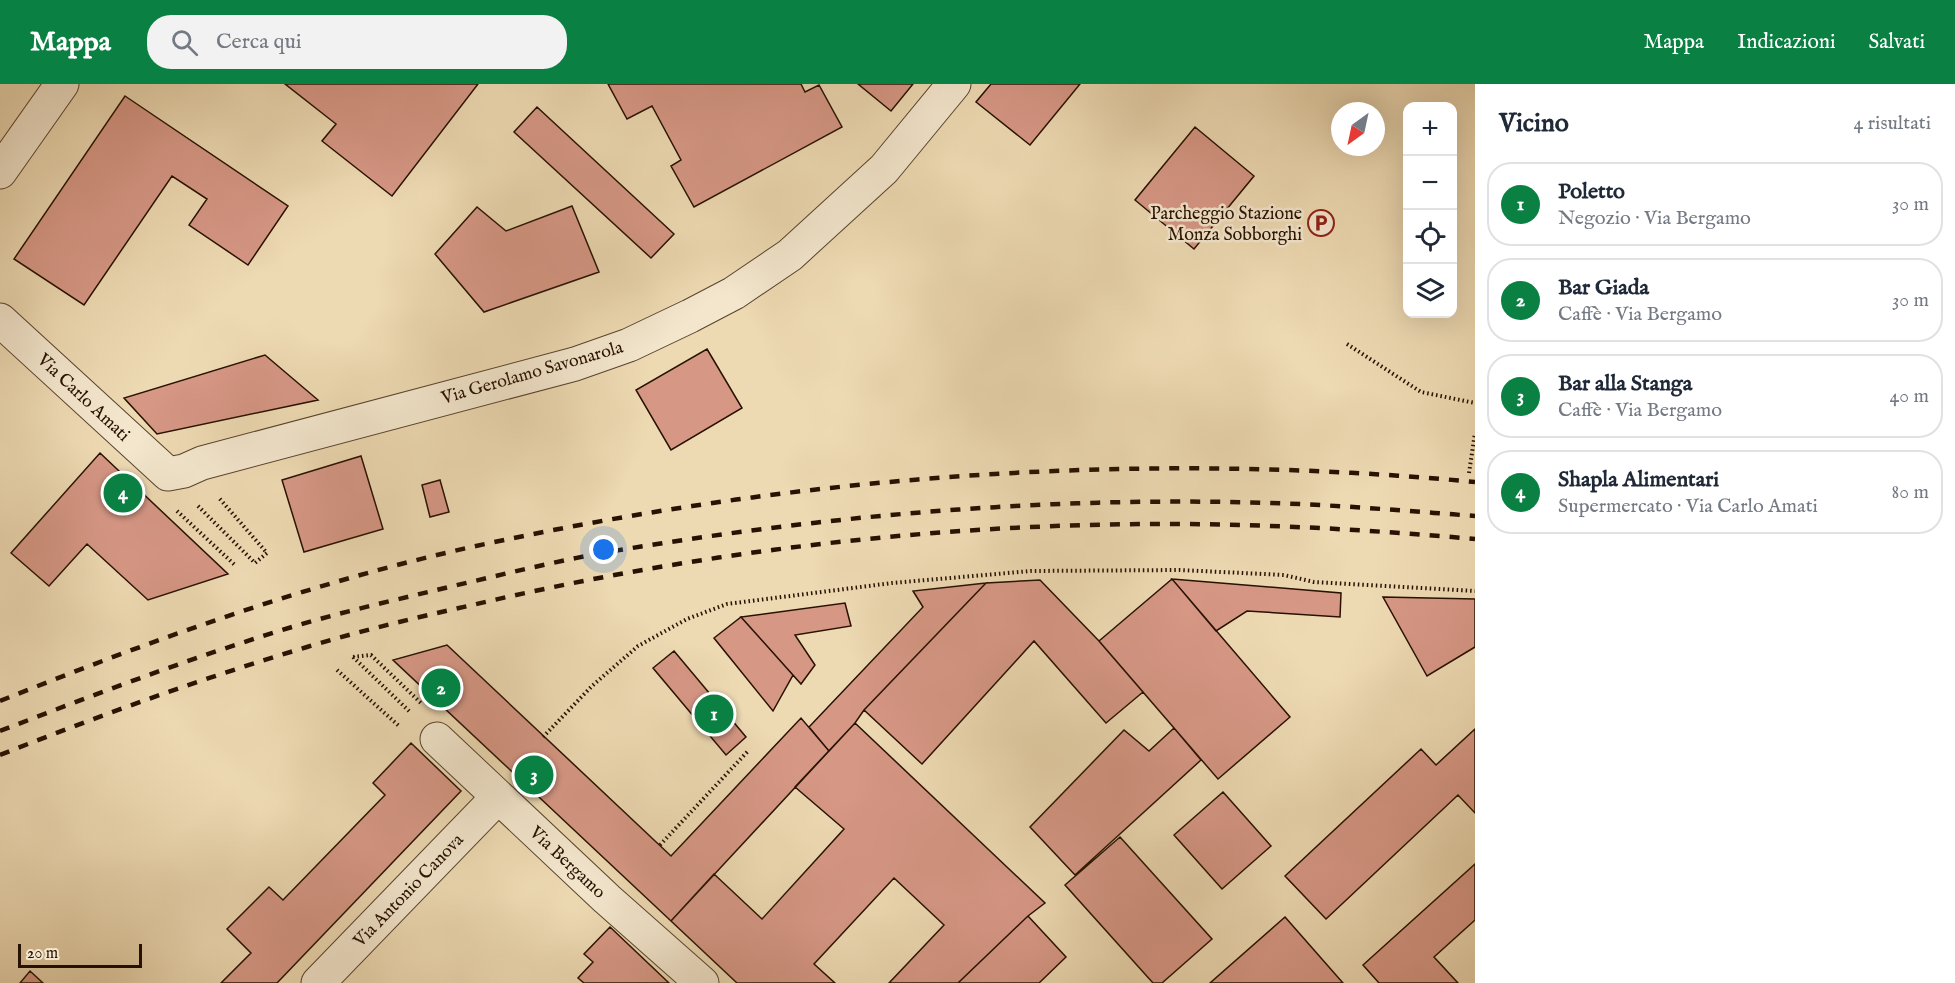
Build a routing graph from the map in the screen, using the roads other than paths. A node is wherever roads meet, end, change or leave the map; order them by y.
1 (62, 84) edge
2 (954, 84) edge
3 (0, 172) edge
4 (0, 320) edge
5 (168, 474) joint
6 (437, 739) road end
7 (498, 797) junction
8 (318, 983) edge
9 (702, 983) edge

1 - 3 street
2 - 5 street, Via Gerolamo Savonarola
4 - 5 street, Via Carlo Amati
6 - 7 street, Via Bergamo
7 - 8 street, Via Antonio Canova
7 - 9 street, Via Bergamo

